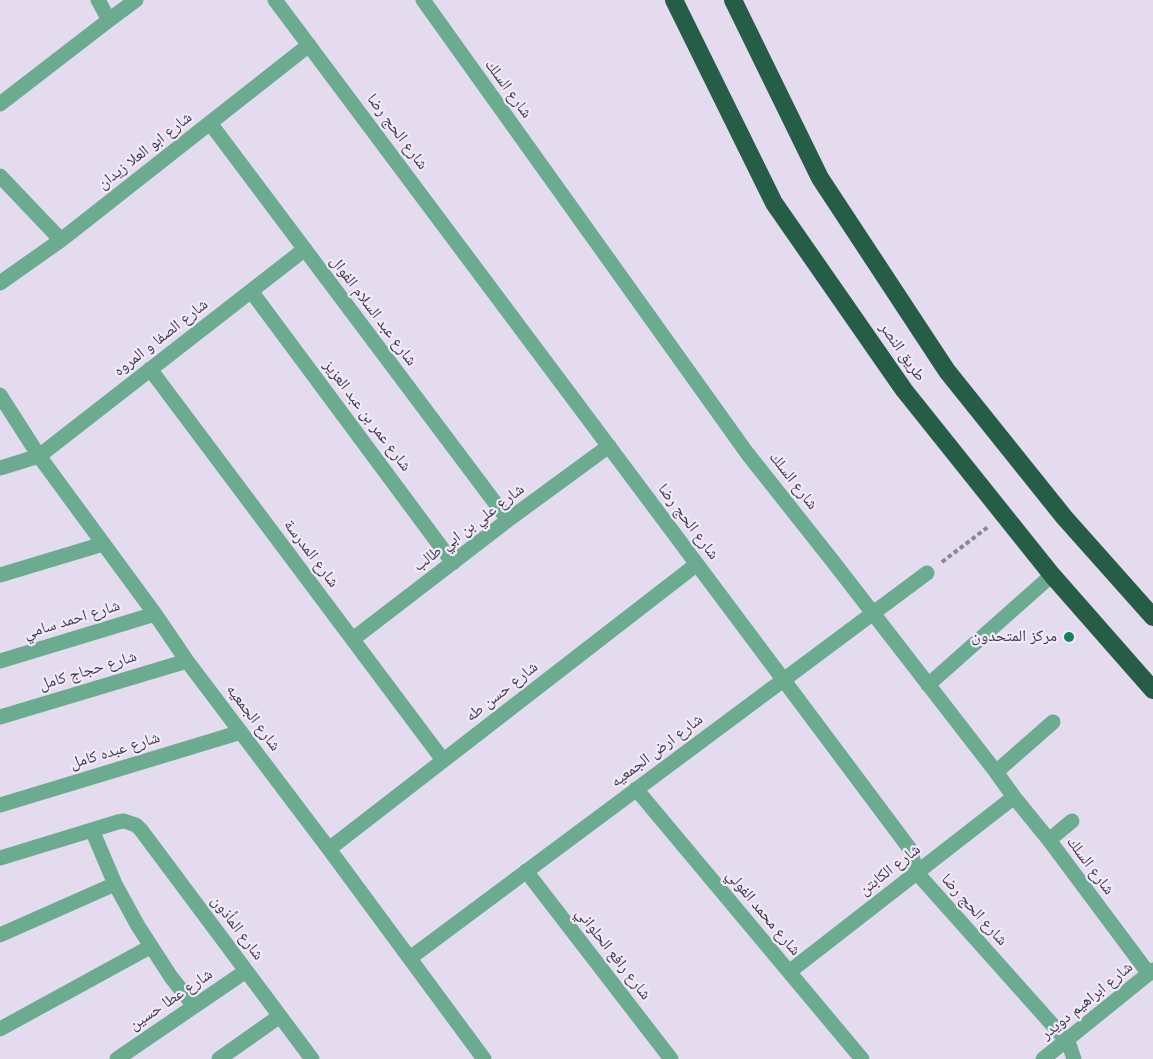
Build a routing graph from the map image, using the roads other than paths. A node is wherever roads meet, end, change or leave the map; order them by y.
1 (98, 0) edge
2 (136, 0) edge
3 (275, 0) edge
4 (423, 0) edge
5 (675, 0) edge
6 (733, 0) edge
7 (109, 20) junction
8 (309, 45) junction
9 (0, 104) edge
10 (210, 123) junction
11 (0, 176) edge
12 (61, 240) junction
13 (304, 249) junction
14 (0, 283) edge
15 (251, 291) junction
16 (150, 369) junction
17 (0, 395) edge
18 (609, 446) junction
19 (39, 456) junction
20 (0, 468) edge
21 (508, 520) junction
22 (103, 544) junction
23 (453, 563) junction
24 (697, 564) junction
25 (927, 573) dead end
26 (0, 575) edge
27 (1052, 575) junction
28 (873, 613) junction
29 (155, 614) junction
30 (1153, 617) edge
31 (353, 639) junction
32 (187, 660) junction
33 (0, 661) edge
34 (783, 680) junction
35 (928, 685) junction
36 (1153, 690) edge
37 (0, 717) edge
38 (1053, 722) dead end
39 (241, 732) junction
40 (443, 760) junction
41 (996, 772) junction
42 (636, 789) junction
43 (1014, 797) junction
44 (0, 805) edge
45 (1072, 821) dead end
46 (92, 830) junction
47 (1048, 840) junction
48 (329, 849) junction
49 (0, 858) edge
50 (526, 871) junction
51 (917, 873) junction
52 (115, 884) junction
53 (0, 935) edge
54 (150, 947) junction
55 (410, 958) junction
56 (246, 971) junction
57 (789, 972) junction
58 (1151, 972) edge
59 (194, 1006) junction
60 (280, 1016) junction
61 (0, 1029) edge
62 (1066, 1041) junction
63 (117, 1059) edge
64 (219, 1059) edge
65 (312, 1059) edge
66 (484, 1059) edge
67 (671, 1059) edge
68 (862, 1059) edge
69 (1043, 1059) edge
70 (1074, 1059) edge

1 - 7 street
2 - 7 street
3 - 8 street, شارع الحج رضا
4 - 28 street, شارع السلك
5 - 27 highway, طريق النصر
6 - 30 highway, طريق النصر
7 - 9 street
8 - 10 street, شارع ابو العلا زيدان
8 - 18 street, شارع الحج رضا
10 - 12 street, شارع ابو العلا زيدان
10 - 13 street, شارع عبد السلام الفوال
11 - 12 street
12 - 14 street, شارع ابو العلا زيدان
13 - 15 street, شارع الصفا و المروه
13 - 21 street, شارع عبد السلام الفوال
15 - 16 street, شارع الصفا و المروه
15 - 23 street, شارع عمر بن عبد العزيز
16 - 19 street, شارع الصفا و المروه
16 - 31 street, شارع المدرسة
17 - 19 street, شارع الجمعيه
18 - 21 street, شارع علي بن ابي طالب
18 - 24 street, شارع الحج رضا
19 - 20 street
19 - 22 street, شارع الجمعيه
21 - 23 street, شارع علي بن ابي طالب
22 - 26 street
22 - 29 street, شارع الجمعيه
23 - 31 street, شارع علي بن ابي طالب
24 - 34 street, شارع الحج رضا
24 - 40 street, شارع حسن طه
25 - 28 street, شارع ارض الجمعيه
27 - 35 street
27 - 36 highway, طريق النصر
28 - 34 street, شارع ارض الجمعيه
28 - 35 street, شارع السلك
29 - 32 street, شارع الجمعيه
29 - 33 street, شارع احمد سامي
31 - 40 street, شارع المدرسة
32 - 37 street, شارع حجاج كامل
32 - 39 street, شارع الجمعيه
34 - 42 street, شارع ارض الجمعيه
34 - 51 street, شارع الحج رضا
35 - 41 street, شارع السلك
38 - 41 street
39 - 44 street, شارع عبده كامل
39 - 48 street, شارع الجمعيه
40 - 48 street, شارع حسن طه
41 - 43 street, شارع السلك
42 - 50 street, شارع ارض الجمعيه
42 - 57 street, شارع محمد الفولي
43 - 47 street, شارع السلك
43 - 51 street, شارع الكابتن
45 - 47 street
46 - 49 street
46 - 52 street
46 - 56 street, شارع المأذون
47 - 58 street, شارع السلك
48 - 55 street, شارع الجمعيه
50 - 55 street, شارع ارض الجمعيه
50 - 67 street, شارع رافع الحلواني
51 - 57 street, شارع الكابتن
51 - 62 street, شارع الحج رضا
52 - 53 street
52 - 54 street
54 - 59 street
54 - 61 street
55 - 66 street, شارع الجمعيه
56 - 59 street, شارع عطا حسين
56 - 60 street, شارع المأذون
57 - 68 street, شارع محمد الفولي
58 - 62 street, شارع ابراهيم دويدر
59 - 63 street, شارع عطا حسين
60 - 64 street
60 - 65 street, شارع المأذون
62 - 69 street, شارع ابراهيم دويدر
62 - 70 street, شارع الحج رضا

